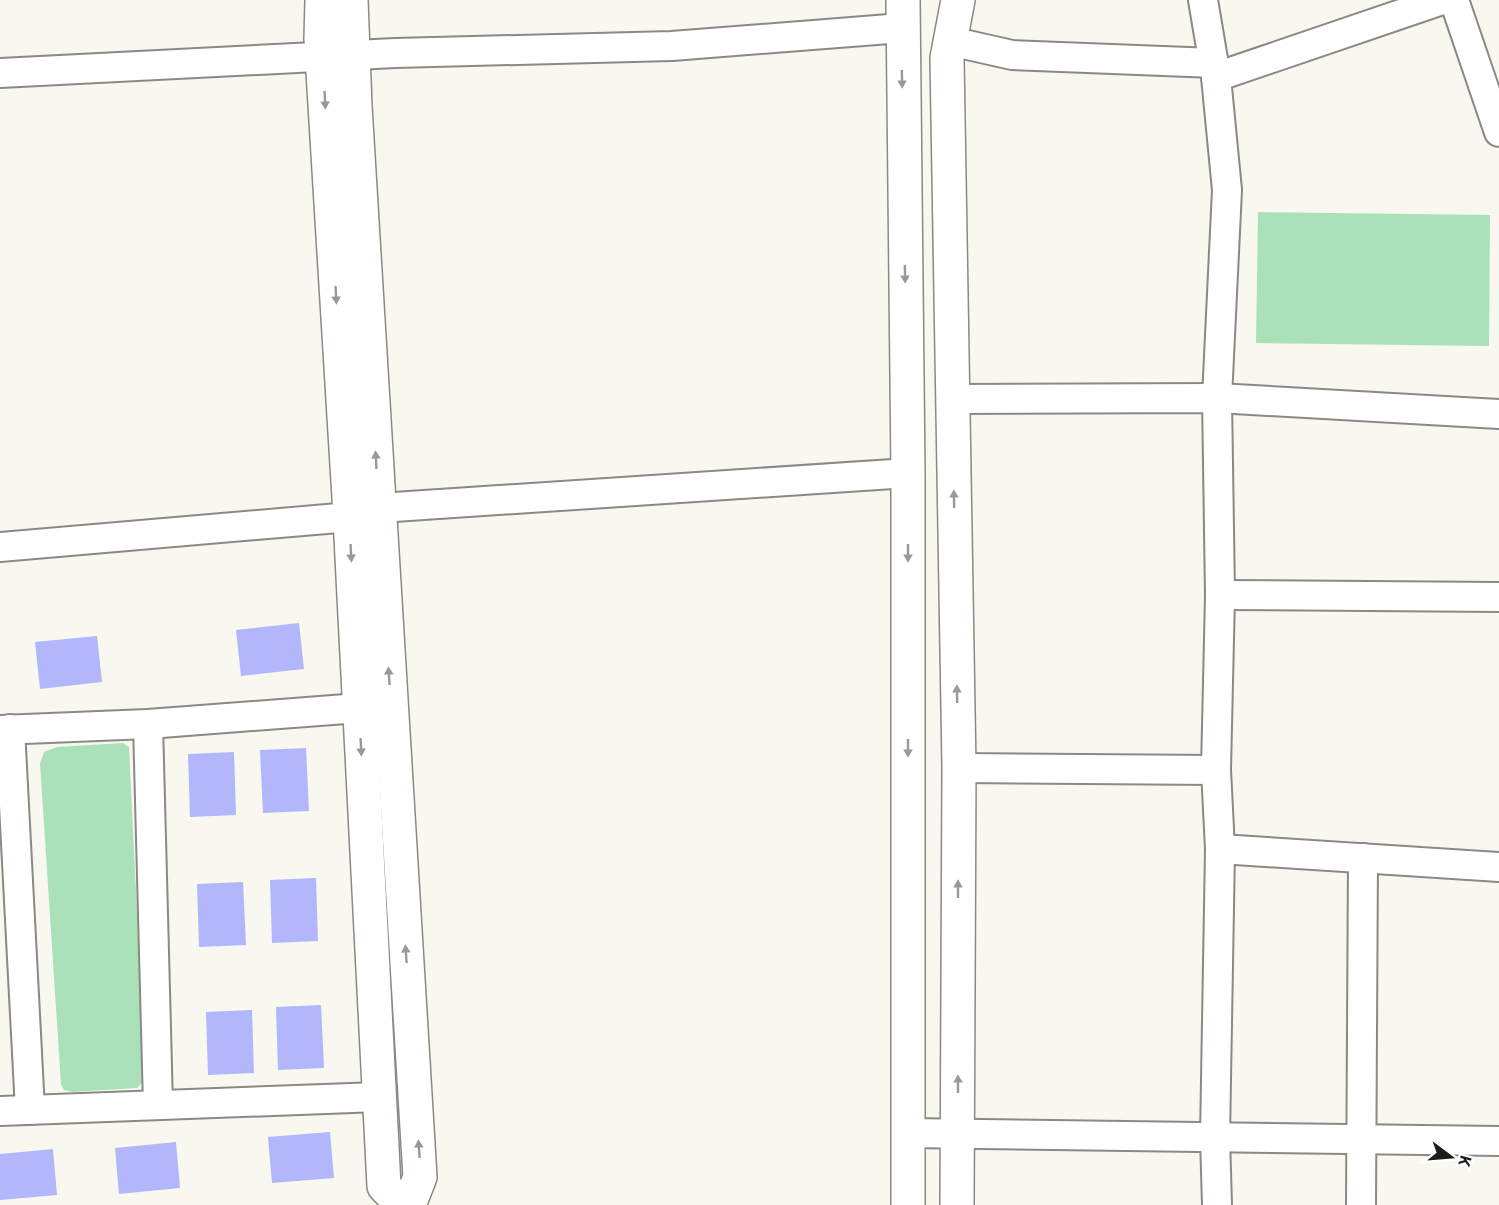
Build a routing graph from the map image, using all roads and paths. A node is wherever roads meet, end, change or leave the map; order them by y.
1 (322, 0) edge
2 (351, 0) edge
3 (958, 0) edge
4 (1203, 0) edge
5 (1442, 0) edge
6 (1454, 0) edge
7 (902, 14) edge
8 (950, 41) junction
9 (337, 57) junction
10 (1215, 70) junction
11 (0, 73) edge
12 (1499, 132) edge
13 (1217, 398) junction
14 (953, 399) junction
15 (1499, 414) edge
16 (908, 472) junction
17 (364, 512) junction
18 (0, 547) edge
19 (1220, 595) junction
20 (1499, 597) edge
21 (359, 708) junction
22 (148, 724) junction
23 (5, 730) edge
24 (959, 768) junction
25 (1216, 770) junction
26 (1220, 849) junction
27 (1363, 858) junction
28 (1499, 867) edge
29 (379, 1097) junction
30 (158, 1105) junction
31 (30, 1110) junction
32 (0, 1111) edge
33 (908, 1133) junction
34 (957, 1134) junction
35 (1215, 1138) junction
36 (1362, 1139) junction
37 (1499, 1140) edge
38 (402, 1205) edge
39 (409, 1205) edge
40 (908, 1205) edge
41 (957, 1205) edge
42 (1217, 1205) edge
43 (1361, 1205) edge

1 - 9 street
2 - 9 street
3 - 8 street
4 - 10 street
5 - 10 street
6 - 12 street
7 - 9 street
7 -> 16 street
8 - 10 street
8 - 14 street
9 - 11 street
9 - 17 street
10 - 13 street
13 - 14 street
13 - 15 street
13 - 19 street
24 -> 14 street
16 - 17 street
16 -> 33 street
17 - 18 street
17 -> 21 street
39 -> 17 street
19 - 20 street
19 - 25 street
21 - 22 street
21 -> 29 street
22 - 23 street
22 - 30 street
23 - 31 street
24 - 25 street
34 -> 24 street
25 - 26 street
26 - 27 street
26 - 35 street
27 - 28 street
27 - 36 street
29 - 30 street
29 - 38 street
30 - 31 street
31 - 32 street
33 - 34 street
33 - 40 street
34 - 35 street
34 - 41 street
35 - 36 street
35 - 42 street
36 - 37 street
36 - 43 street

